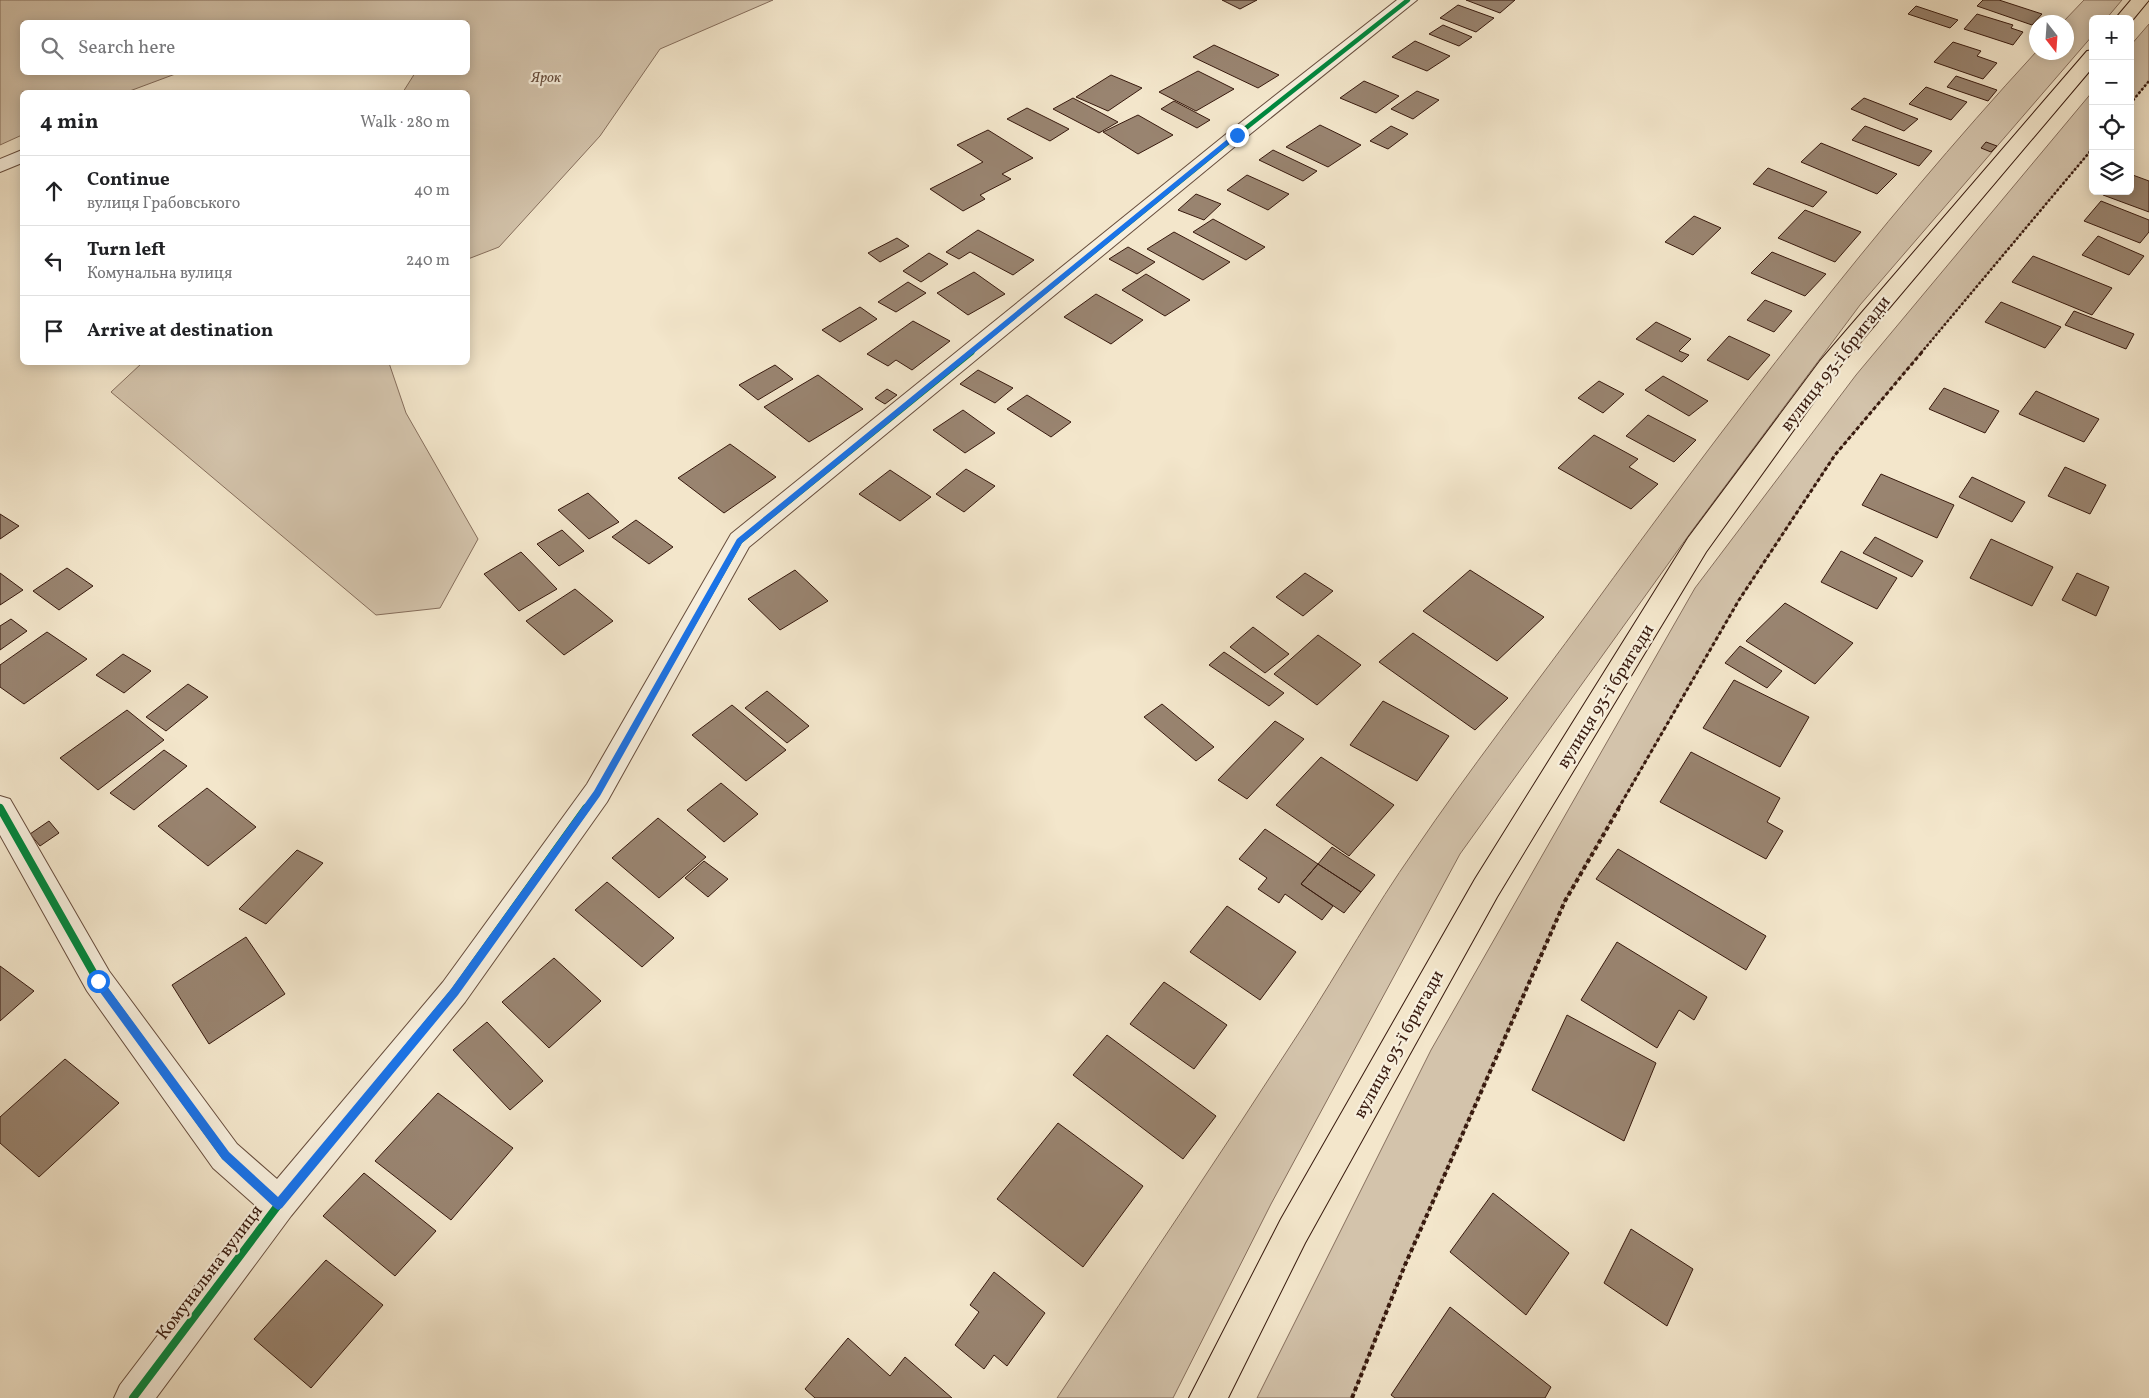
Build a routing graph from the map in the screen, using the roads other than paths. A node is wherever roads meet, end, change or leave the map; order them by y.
1 (1408, 0) edge
2 (2140, 0) edge
3 (2127, 15) edge
4 (2089, 60) edge
5 (20, 157) edge
6 (0, 166) edge
7 (0, 808) edge
8 (278, 1204) junction
9 (133, 1398) edge
10 (1208, 1398) edge

1 - 8 street, Комунальна вулиця
2 - 3 main road
4 - 10 main road, вулиця 93-ї бригади
5 - 6 street
7 - 8 street
8 - 9 street, Комунальна вулиця

